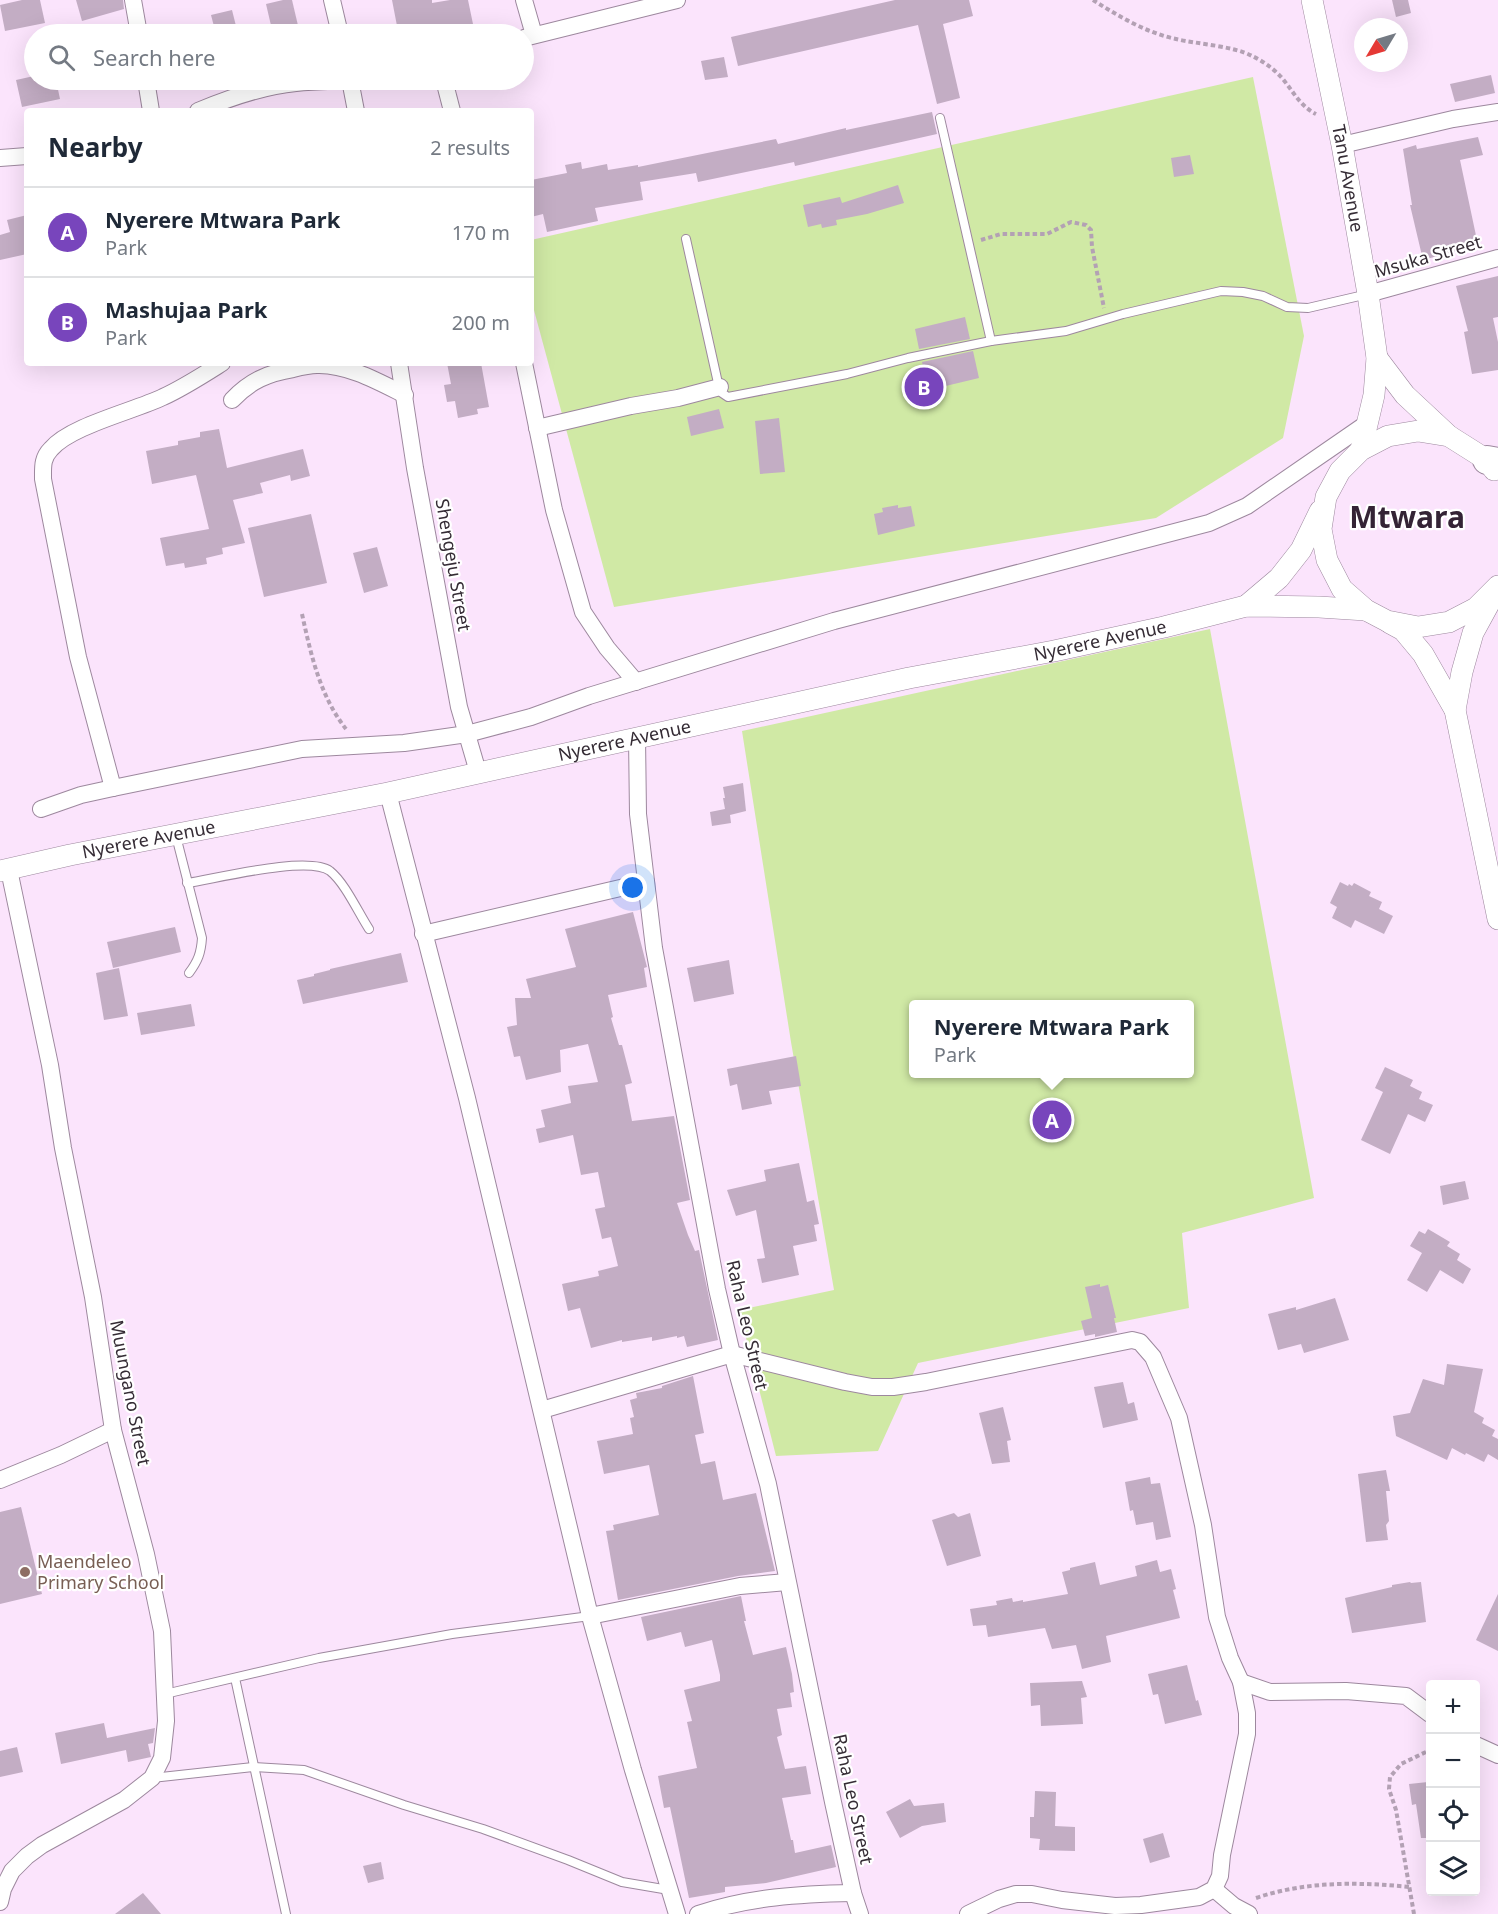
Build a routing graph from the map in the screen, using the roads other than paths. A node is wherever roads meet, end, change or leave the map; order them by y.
1 (133, 0) edge
2 (332, 0) edge
3 (524, 0) edge
4 (677, 0) edge
5 (1312, 0) edge
6 (137, 24) edge
7 (338, 24) edge
8 (527, 24) edge
9 (534, 35) edge
10 (148, 90) edge
11 (265, 90) edge
12 (353, 90) edge
13 (447, 90) edge
14 (151, 108) edge
15 (205, 108) edge
16 (356, 108) edge
17 (451, 108) edge
18 (1498, 112) edge
19 (940, 118) dead end
20 (1342, 146) junction
21 (24, 156) edge
22 (0, 158) edge
23 (686, 239) dead end
24 (1498, 258) edge
25 (1368, 294) junction
26 (991, 341) junction
27 (1377, 358) junction
28 (217, 366) edge
29 (312, 366) edge
30 (324, 366) edge
31 (400, 366) edge
32 (525, 366) edge
33 (720, 387) junction
34 (405, 395) junction
35 (232, 400) dead end
36 (1366, 424) junction
37 (537, 428) junction
38 (1449, 436) junction
39 (1360, 450) junction
40 (1494, 466) edge
41 (1326, 497) junction
42 (1498, 586) edge
43 (1246, 606) junction
44 (1366, 610) junction
45 (1387, 621) junction
46 (636, 682) junction
47 (1455, 710) junction
48 (467, 734) junction
49 (637, 737) junction
50 (478, 772) junction
51 (112, 788) junction
52 (388, 793) junction
53 (41, 809) dead end
54 (176, 836) junction
55 (5, 871) edge
56 (646, 882) junction
57 (187, 883) junction
58 (1498, 914) edge
59 (369, 929) dead end
60 (423, 934) junction
61 (189, 973) dead end
62 (732, 1354) junction
63 (542, 1410) junction
64 (113, 1430) junction
65 (0, 1480) edge
66 (787, 1582) junction
67 (590, 1616) junction
68 (235, 1678) junction
69 (1241, 1682) junction
70 (165, 1694) junction
71 (1426, 1710) edge
72 (1480, 1747) edge
73 (1498, 1755) edge
74 (253, 1767) junction
75 (152, 1779) junction
76 (3, 1882) edge
77 (1214, 1889) junction
78 (670, 1890) junction
79 (854, 1893) junction
80 (0, 1902) edge
81 (286, 1914) edge
82 (677, 1914) edge
83 (698, 1914) edge
84 (860, 1914) edge
85 (968, 1914) edge
86 (1249, 1914) edge

1 - 6 street
2 - 7 street
3 - 8 street
4 - 9 street
5 - 20 street, Tanu Avenue
10 - 14 street
11 - 15 street
12 - 16 street
13 - 17 street
18 - 20 street
19 - 26 lane
20 - 25 street, Tanu Avenue
21 - 22 street
23 - 33 lane
24 - 25 street, Msuka Street
25 - 26 lane
25 - 27 street, Tanu Avenue
26 - 33 lane
27 - 36 street, Tanu Avenue
27 - 38 street
28 - 51 street
29 - 35 street
30 - 34 street
31 - 34 street, Shengeju Street
32 - 37 street
33 - 37 street
34 - 48 street, Shengeju Street
36 - 39 street, Tanu Avenue
36 - 46 street
37 - 46 street
38 - 39 street
38 - 40 street
39 - 41 street
41 - 43 street
41 - 44 street
42 - 45 street
42 - 47 street
43 - 44 street
43 - 49 street, Nyerere Avenue
44 - 45 street
45 - 47 street
46 - 48 street
47 - 58 street
48 - 50 street, Shengeju Street
48 - 51 street
49 - 50 street, Nyerere Avenue
49 - 56 street, Raha Leo Street
50 - 52 street, Nyerere Avenue
51 - 53 street
52 - 54 street, Nyerere Avenue
52 - 60 street
54 - 55 street, Nyerere Avenue
54 - 57 lane
55 - 64 street, Muungano Street
56 - 60 street
56 - 62 street, Raha Leo Street
57 - 59 lane
57 - 61 lane
60 - 63 street
62 - 63 street
62 - 66 street, Raha Leo Street
62 - 69 street
63 - 67 street
64 - 65 street
64 - 70 street, Muungano Street
66 - 67 street
66 - 79 street, Raha Leo Street
67 - 68 lane
67 - 78 street
68 - 70 lane
68 - 74 lane
69 - 71 street
69 - 77 street
70 - 75 street, Muungano Street
72 - 73 street
74 - 75 lane
74 - 78 lane
74 - 81 lane
75 - 76 street
76 - 80 street
77 - 85 street
77 - 86 street
78 - 82 street
79 - 83 street
79 - 84 street, Raha Leo Street

